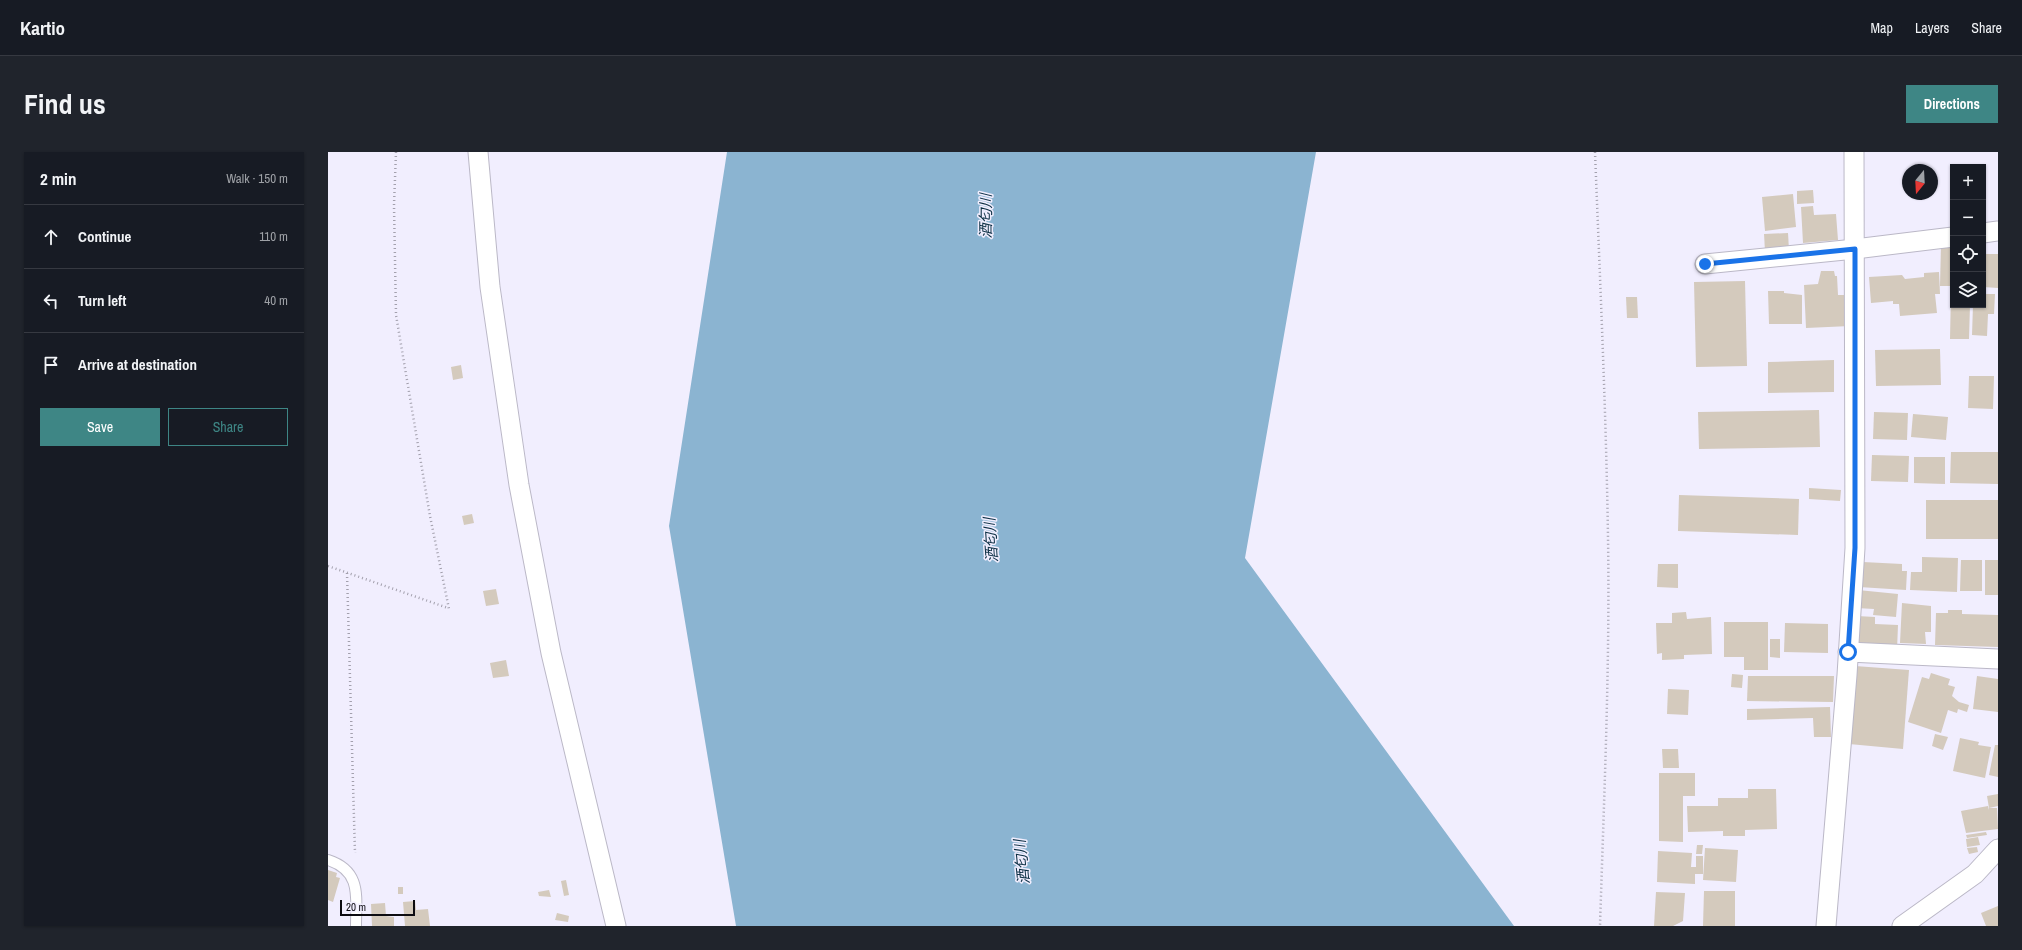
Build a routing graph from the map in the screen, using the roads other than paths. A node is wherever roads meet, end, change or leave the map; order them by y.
1 (478, 152) edge
2 (1854, 152) edge
3 (1998, 231) edge
4 (1986, 233) edge
5 (1950, 237) edge
6 (1855, 249) junction
7 (1705, 264) dead end
8 (1848, 652) junction
9 (1998, 659) edge
10 (1998, 849) edge
11 (328, 860) edge
12 (356, 926) edge
13 (616, 926) edge
14 (1826, 926) edge
15 (1902, 926) edge

1 - 13 street
2 - 6 street
3 - 4 street
5 - 6 street
6 - 7 street
6 - 8 street
8 - 9 street
8 - 14 street
10 - 15 street
11 - 12 lane

